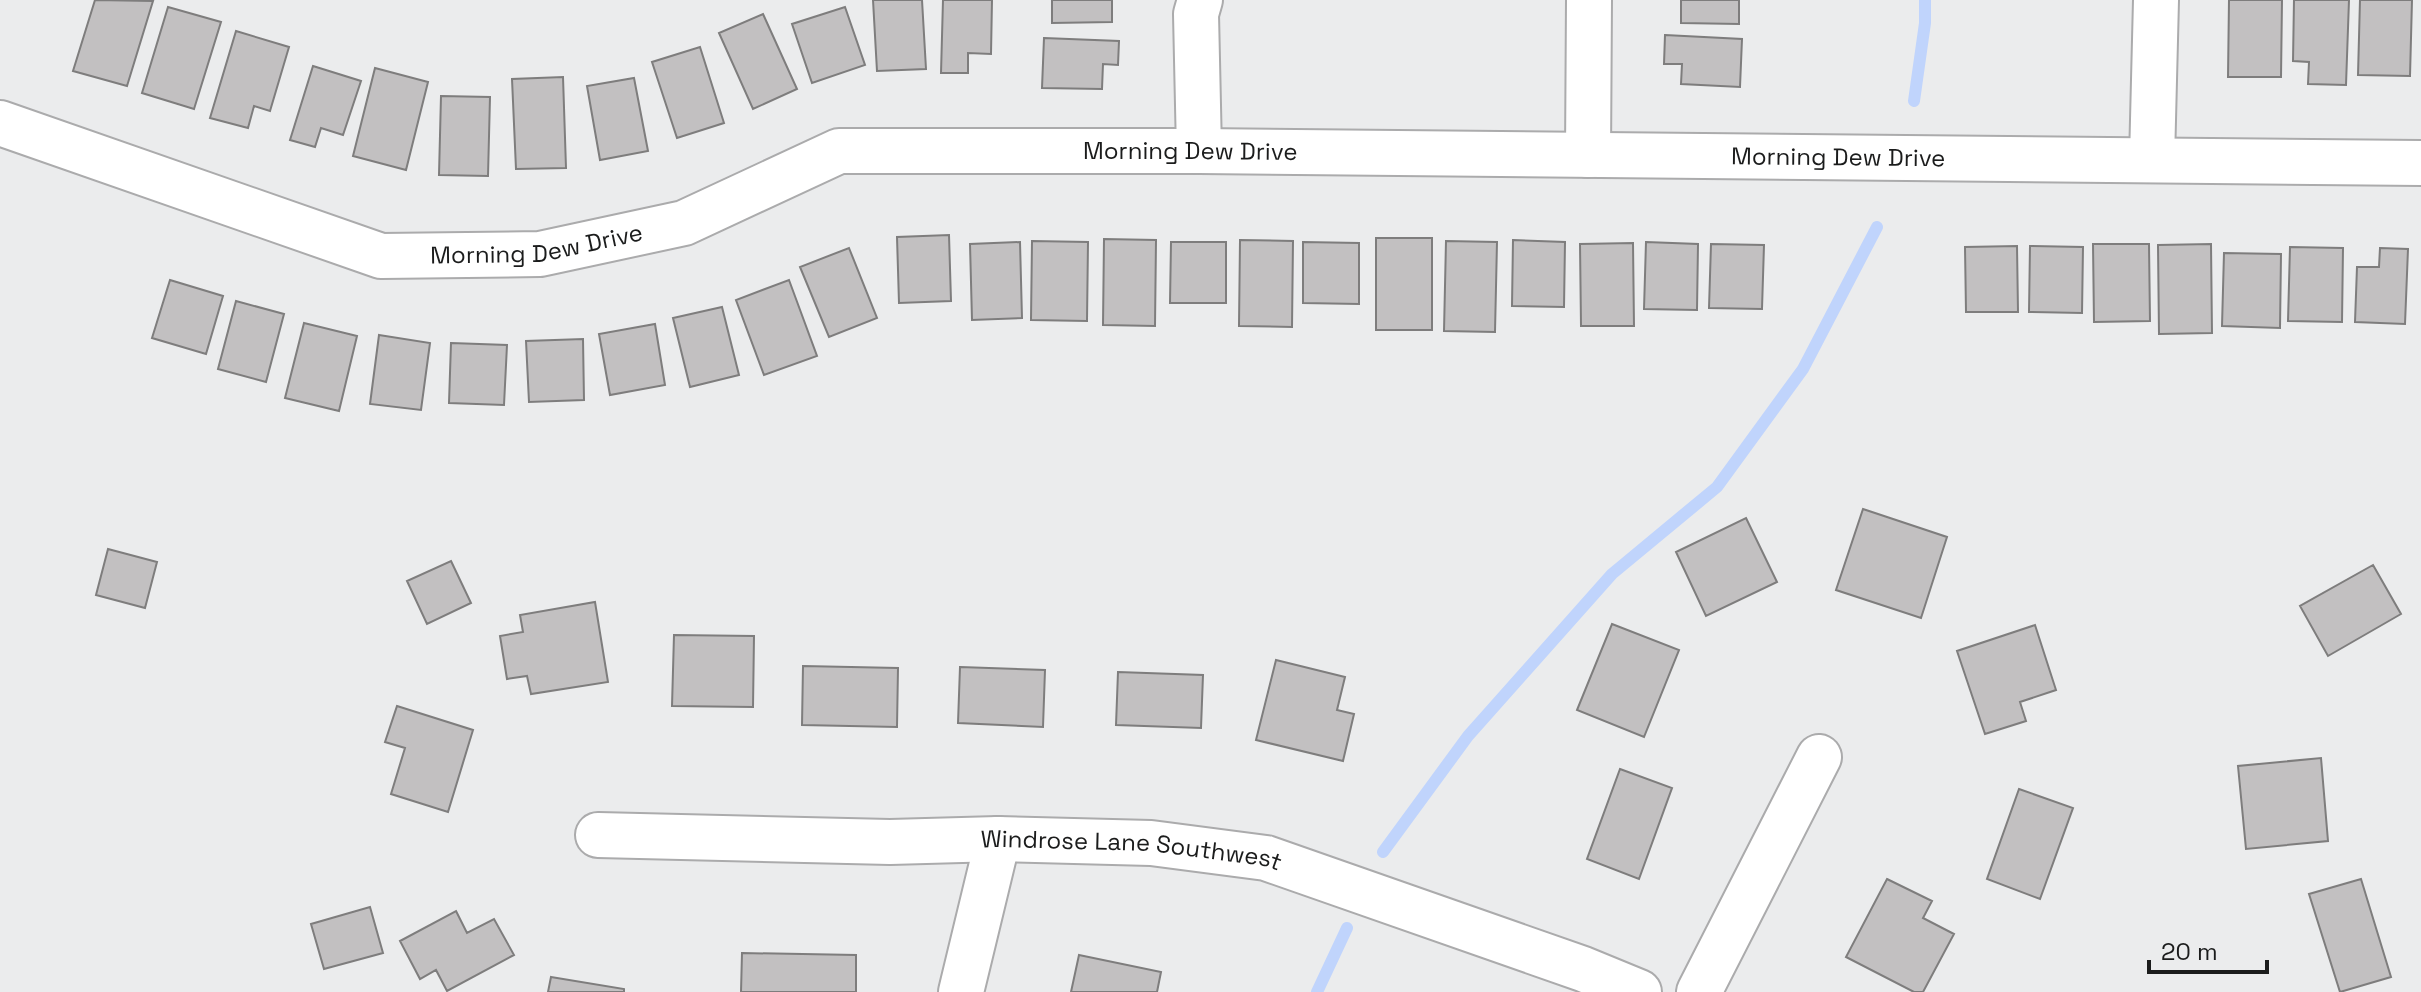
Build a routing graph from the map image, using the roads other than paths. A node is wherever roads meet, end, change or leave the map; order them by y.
1 (1200, 0) edge
2 (1589, 0) edge
3 (2156, 0) edge
4 (0, 123) edge
5 (1199, 151) junction
6 (1588, 155) junction
7 (2152, 160) junction
8 (2421, 163) edge
9 (1819, 757) dead end
10 (598, 835) dead end
11 (998, 839) junction
12 (961, 992) edge
13 (1639, 992) edge
14 (1699, 992) edge

1 - 5 street
2 - 6 street
3 - 7 street
4 - 5 street, Morning Dew Drive
5 - 6 street, Morning Dew Drive
6 - 7 street, Morning Dew Drive
7 - 8 street, Morning Dew Drive
9 - 14 street
10 - 11 street, Windrose Lane Southwest
11 - 12 street
11 - 13 street, Windrose Lane Southwest

